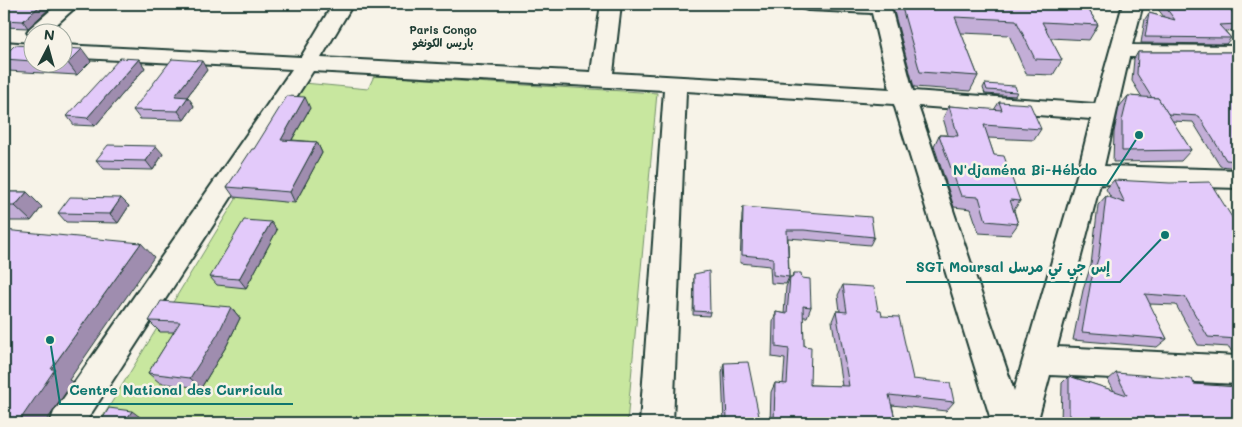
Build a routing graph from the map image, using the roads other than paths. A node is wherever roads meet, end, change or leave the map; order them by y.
1 (69, 4) edge
2 (343, 4) edge
3 (611, 4) edge
4 (808, 4) edge
5 (1133, 4) edge
6 (1231, 4) edge
7 (880, 5) edge
8 (1238, 11) edge
9 (48, 22) edge
10 (1122, 50) junction
11 (72, 52) edge
12 (1238, 52) edge
13 (307, 64) junction
14 (601, 78) junction
15 (675, 83) junction
16 (902, 96) junction
17 (1104, 112) junction
18 (1090, 175) junction
19 (1238, 179) edge
20 (1040, 360) junction
21 (1238, 370) edge
22 (66, 423) edge
23 (656, 423) edge
24 (1008, 423) edge
25 (1021, 423) edge

1 - 9 street
2 - 13 street
3 - 14 street
4 - 7 street
5 - 10 street
6 - 8 street
7 - 16 street
10 - 12 street
10 - 17 street
11 - 13 street
13 - 14 street
13 - 22 street
14 - 15 street
15 - 16 street
15 - 23 street
16 - 17 street
16 - 24 street
17 - 18 street
18 - 19 street
18 - 20 street
20 - 21 street
20 - 25 street

